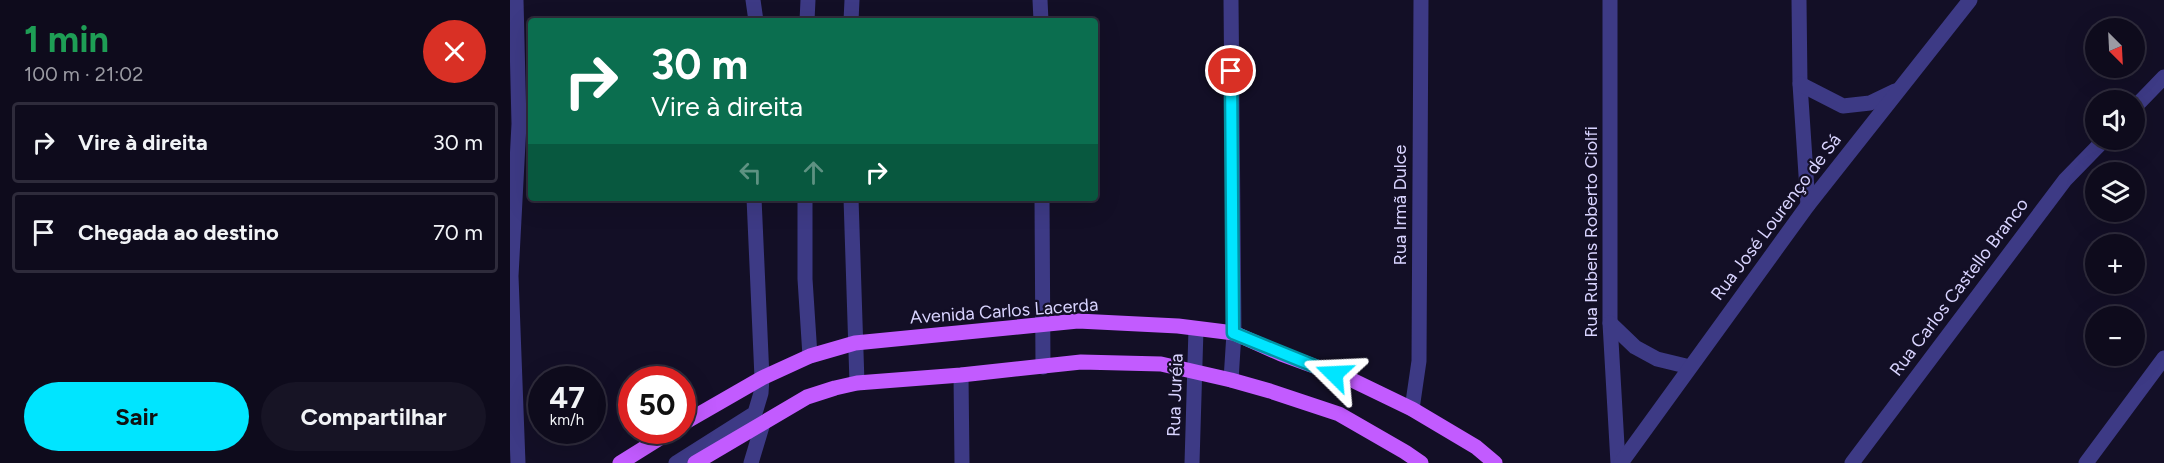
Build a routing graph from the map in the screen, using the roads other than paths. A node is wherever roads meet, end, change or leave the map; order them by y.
1 (516, 0) edge
2 (753, 0) edge
3 (808, 0) edge
4 (852, 0) edge
5 (1040, 0) edge
6 (1231, 0) edge
7 (1420, 0) edge
8 (1610, 0) edge
9 (1799, 0) edge
10 (1970, 0) edge
11 (756, 18) edge
12 (807, 18) edge
13 (851, 18) edge
14 (1041, 18) edge
15 (2164, 77) edge
16 (1800, 84) junction
17 (1897, 90) junction
18 (2145, 97) edge
19 (525, 124) edge
20 (2094, 150) edge
21 (754, 201) edge
22 (805, 201) edge
23 (851, 201) edge
24 (1042, 201) edge
25 (1808, 205) junction
26 (511, 276) edge
27 (1610, 323) junction
28 (1043, 324) junction
29 (1196, 329) junction
30 (1233, 333) junction
31 (855, 343) junction
32 (810, 356) junction
33 (2164, 358) edge
34 (1043, 367) junction
35 (1690, 367) junction
36 (1194, 370) junction
37 (961, 375) junction
38 (762, 378) junction
39 (1231, 380) junction
40 (857, 384) junction
41 (1412, 409) junction
42 (696, 416) edge
43 (762, 423) junction
44 (651, 444) edge
45 (518, 463) edge
46 (620, 463) edge
47 (676, 463) edge
48 (695, 463) edge
49 (751, 463) edge
50 (962, 463) edge
51 (1192, 463) edge
52 (1421, 463) edge
53 (1495, 463) edge
54 (1620, 463) edge
55 (1852, 463) edge
56 (2086, 463) edge

1 - 19 street
2 - 11 street
3 - 12 street
4 - 13 street
5 - 14 street
6 - 30 street
7 - 41 street, Rua Irmã Dulce
8 - 27 street, Rua Rubens Roberto Ciolfi
9 - 16 street
10 - 17 street, Rua José Lourenço de Sá
15 - 18 street
16 - 17 street
16 - 25 street
17 - 25 street, Rua José Lourenço de Sá
19 - 26 street
20 - 55 street, Rua Carlos Castello Branco
21 - 38 street
22 - 32 street
23 - 31 street
24 - 28 street
25 - 35 street, Rua José Lourenço de Sá
26 - 45 street
27 - 35 street
27 - 54 street, Rua Rubens Roberto Ciolfi
28 - 29 main road, Avenida Carlos Lacerda
28 - 31 main road, Avenida Carlos Lacerda
28 - 34 street
29 - 30 main road, Avenida Carlos Lacerda
29 - 36 street, Rua Juréia
30 - 39 street
30 - 41 main road, Avenida Carlos Lacerda
31 - 32 main road, Avenida Carlos Lacerda
31 - 40 street
32 - 38 main road, Avenida Carlos Lacerda
33 - 56 street
34 - 36 main road
34 - 37 main road
35 - 54 street, Rua José Lourenço de Sá
36 - 39 main road
36 - 51 street, Rua Juréia
37 - 40 main road
37 - 50 street
38 - 42 main road, Avenida Carlos Lacerda
38 - 47 street
39 - 52 main road
40 - 43 main road
41 - 53 main road, Avenida Carlos Lacerda
43 - 48 main road
43 - 49 street
44 - 46 main road

